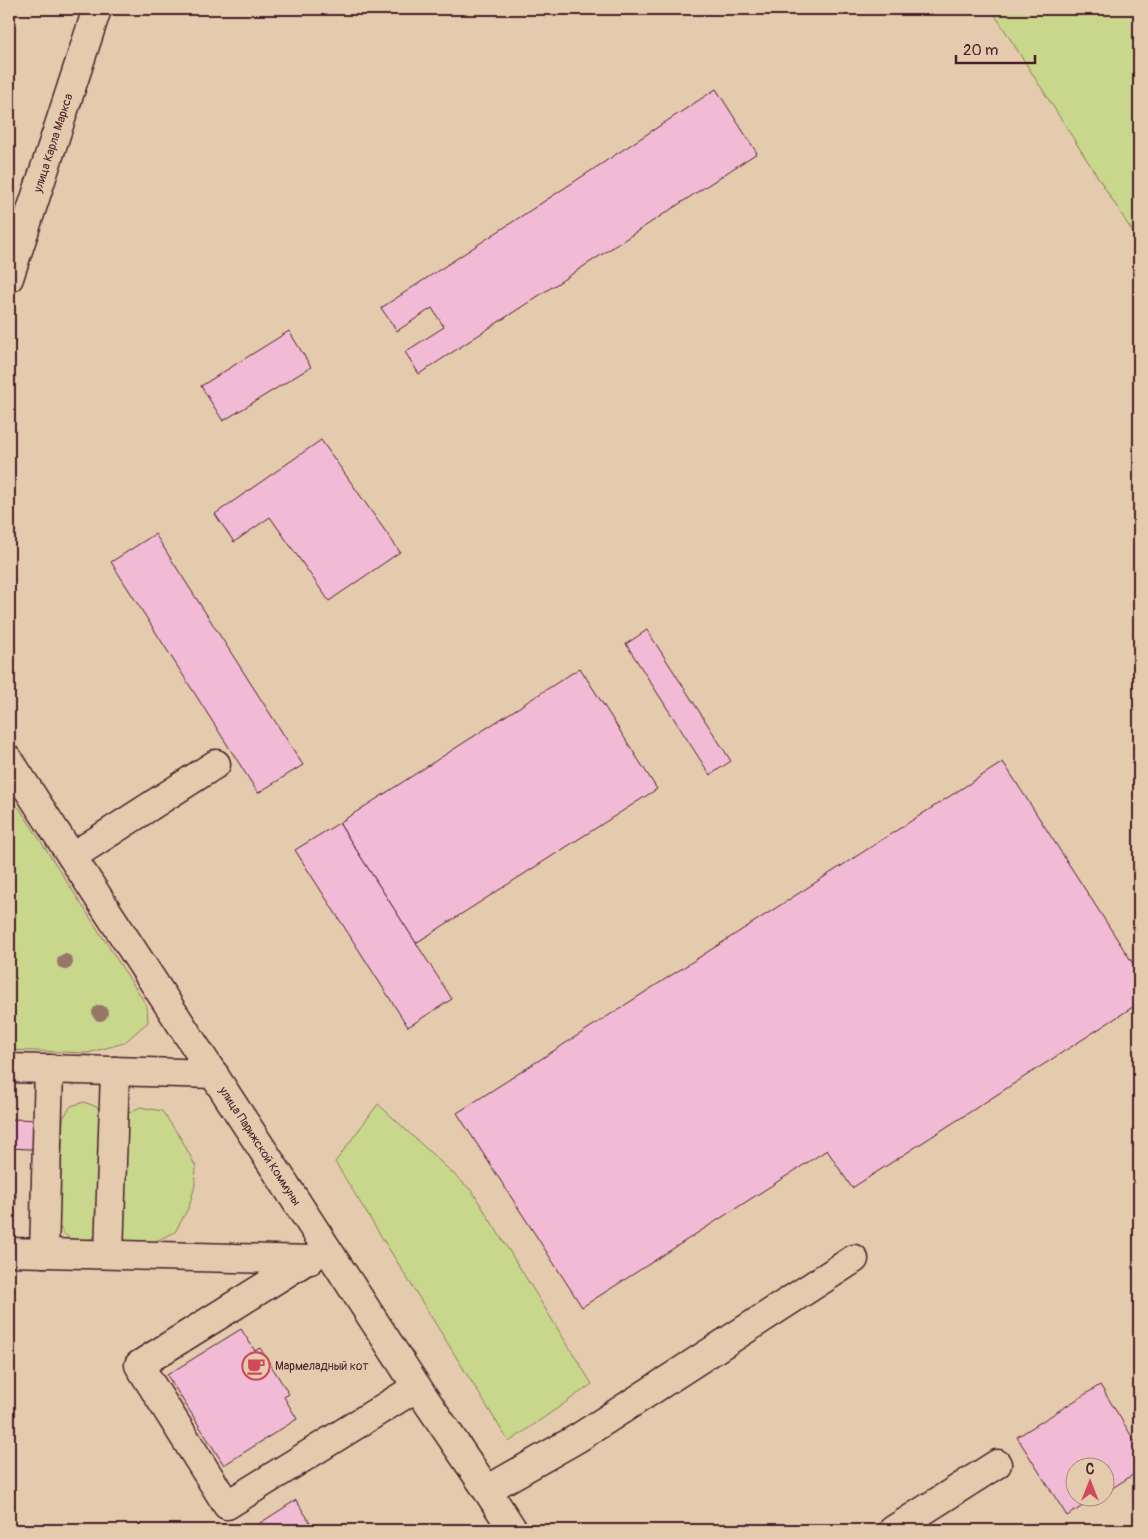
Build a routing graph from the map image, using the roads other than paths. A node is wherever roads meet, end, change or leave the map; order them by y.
1 (97, 9) edge
2 (9, 278) edge
3 (9, 760) edge
4 (216, 764) dead end
5 (73, 856) junction
6 (9, 1068) edge
7 (49, 1069) junction
8 (115, 1071) junction
9 (214, 1074) junction
10 (9, 1252) edge
11 (44, 1252) junction
12 (109, 1254) junction
13 (854, 1259) dead end
14 (307, 1260) junction
15 (334, 1261) junction
16 (416, 1387) junction
17 (998, 1464) dead end
18 (488, 1490) junction
19 (513, 1530) edge
20 (893, 1530) edge

1 - 2 main road, улица Карла Маркса
3 - 5 main road, улица Парижской Коммуны
4 - 5 main road
5 - 9 main road, улица Парижской Коммуны
6 - 7 main road
7 - 8 main road
7 - 11 main road
8 - 9 main road
8 - 12 main road
9 - 15 main road, улица Парижской Коммуны
10 - 11 main road
11 - 12 main road
12 - 14 main road
13 - 18 main road
14 - 15 main road
14 - 16 main road
15 - 16 main road, улица Парижской Коммуны
16 - 18 main road, улица Парижской Коммуны
17 - 20 main road
18 - 19 main road, улица Парижской Коммуны

